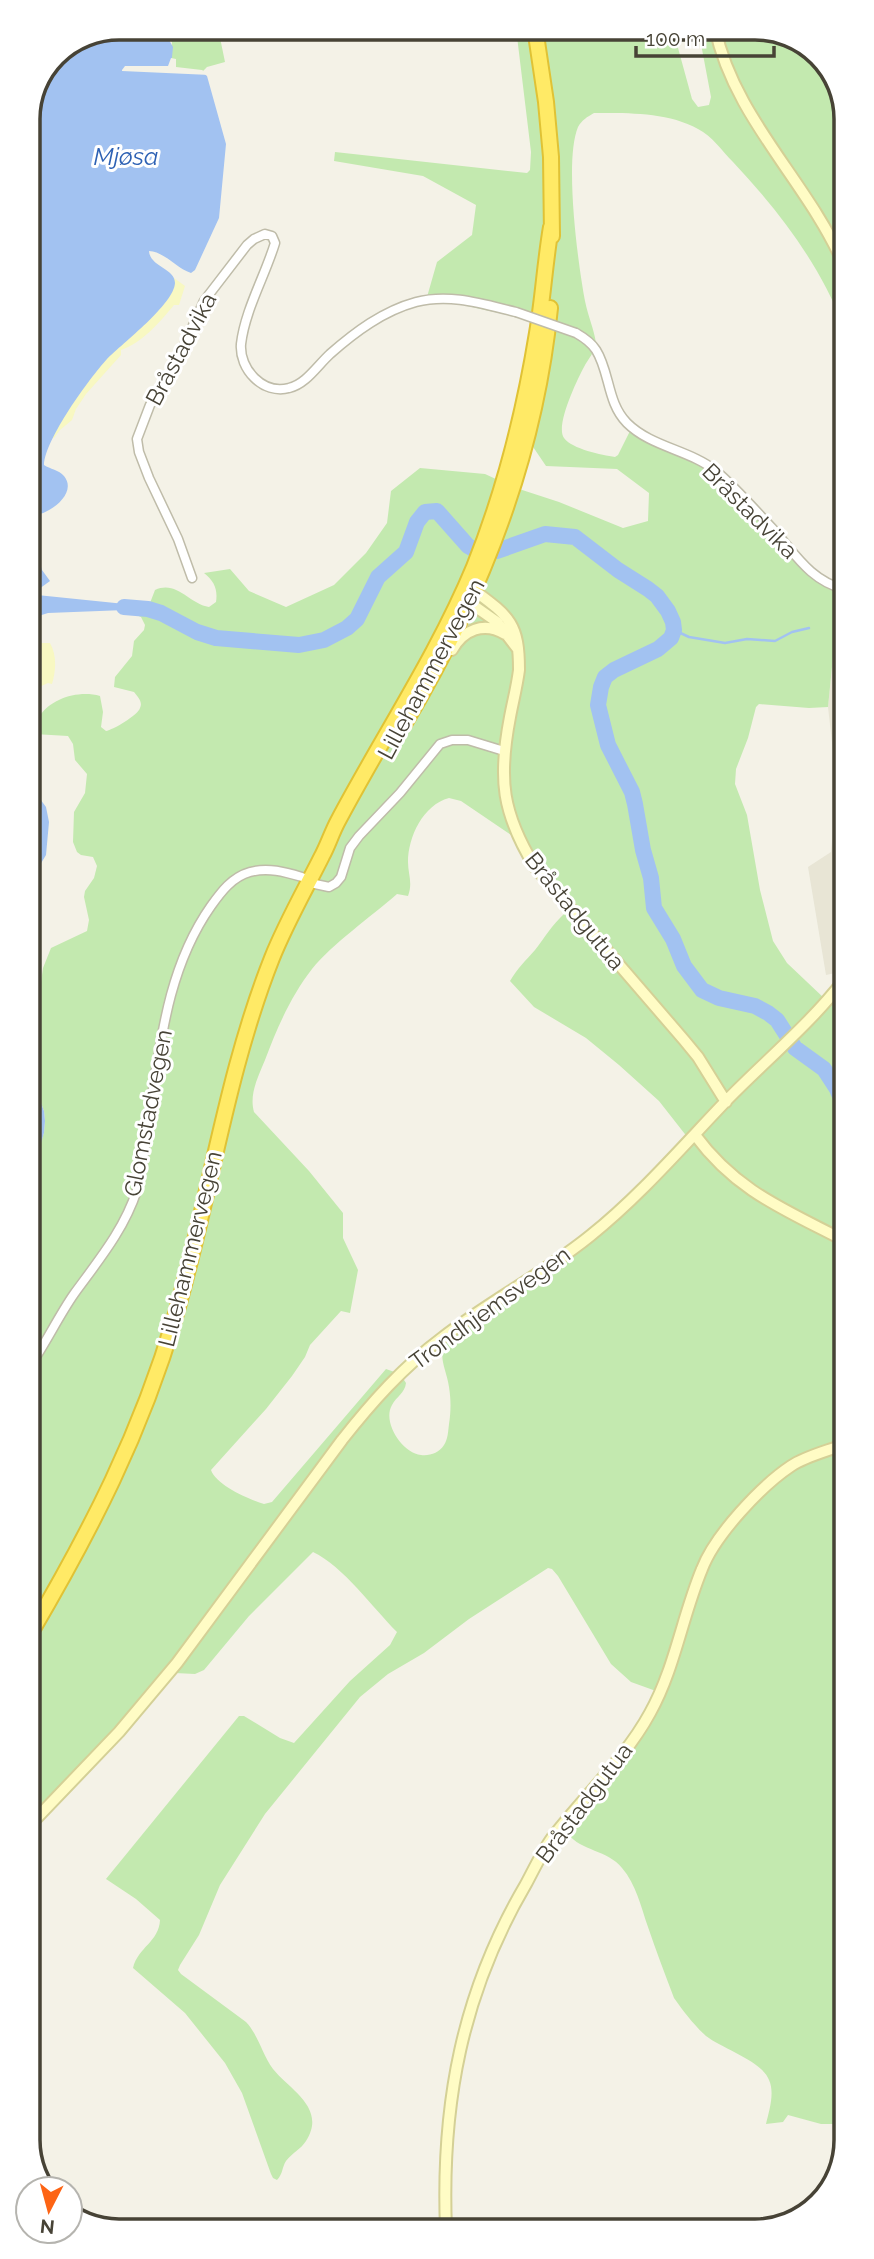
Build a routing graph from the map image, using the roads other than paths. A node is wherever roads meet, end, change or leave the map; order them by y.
1 (537, 40) edge
2 (718, 40) edge
3 (834, 245) edge
4 (192, 578) dead end
5 (834, 586) edge
6 (469, 595) junction
7 (505, 634) junction
8 (517, 648) junction
9 (431, 678) junction
10 (504, 751) junction
11 (323, 853) junction
12 (302, 877) dead end
13 (315, 884) dead end
14 (834, 991) edge
15 (726, 1102) junction
16 (695, 1135) junction
17 (834, 1236) edge
18 (40, 1350) edge
19 (834, 1448) edge
20 (40, 1616) edge
21 (40, 1815) edge
22 (446, 2219) edge

1 - 6 highway, Lillehammervegen
2 - 3 main road
4 - 5 street, Bråstadvika, bridge
6 - 7 main road
6 - 8 main road, Bråstadgutua
6 - 9 highway, Lillehammervegen
6 - 11 highway, Lillehammervegen
7 - 8 main road
7 - 9 main road
8 - 10 main road, Bråstadgutua
9 - 11 highway, Lillehammervegen
10 - 13 street
10 - 15 main road, Bråstadgutua
11 - 20 highway, Lillehammervegen
12 - 18 street, Glomstadvegen
14 - 15 main road, Trondhjemsvegen
15 - 16 main road, Trondhjemsvegen
16 - 17 main road
16 - 21 main road, Trondhjemsvegen
19 - 22 main road, Bråstadgutua

